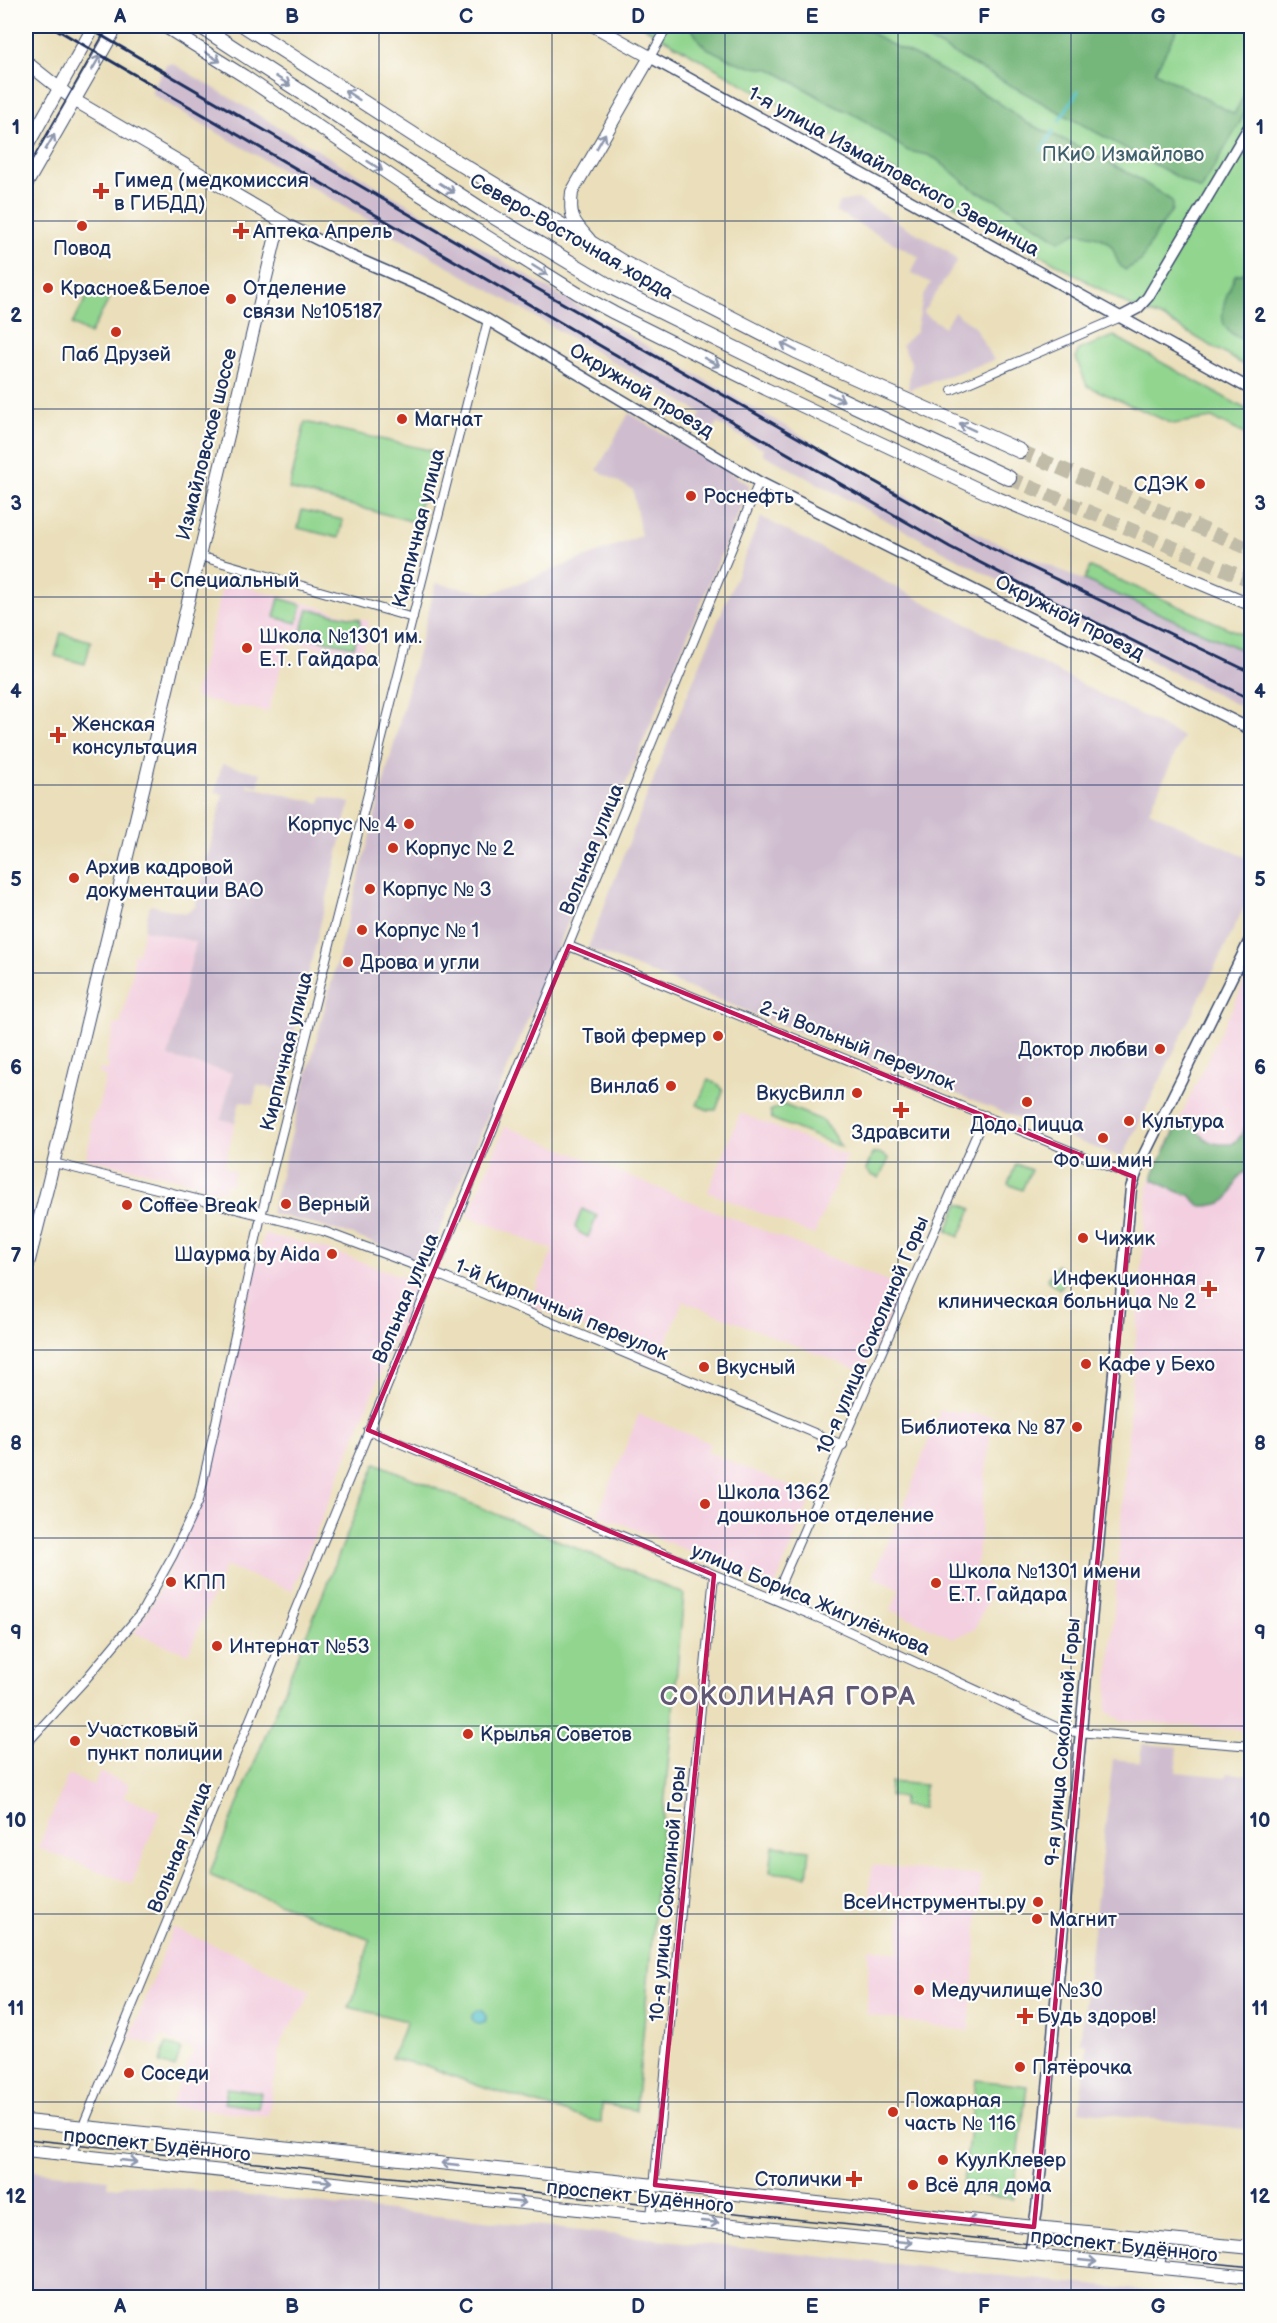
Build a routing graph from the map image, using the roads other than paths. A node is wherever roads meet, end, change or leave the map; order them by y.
1 (94, 26) edge
2 (117, 26) edge
3 (164, 26) edge
4 (200, 26) edge
5 (244, 26) edge
6 (594, 26) edge
7 (668, 26) edge
8 (650, 57) junction
9 (26, 62) edge
10 (58, 88) junction
11 (74, 100) junction
12 (1251, 122) edge
13 (26, 148) edge
14 (26, 185) edge
15 (284, 223) junction
16 (598, 248) junction
17 (1121, 318) junction
18 (488, 320) junction
19 (952, 390) dead end
20 (1251, 390) edge
21 (1020, 451) tunnel mouth
22 (1009, 478) tunnel mouth
23 (759, 482) junction
24 (199, 556) junction
25 (1251, 605) edge
26 (413, 618) junction
27 (1251, 730) edge
28 (1251, 936) edge
29 (569, 946) junction
30 (985, 1115) junction
31 (54, 1163) junction
32 (1134, 1177) junction
33 (261, 1216) junction
34 (26, 1267) edge
35 (433, 1272) junction
36 (368, 1430) junction
37 (843, 1445) junction
38 (714, 1575) junction
39 (774, 1599) junction
40 (1082, 1732) junction
41 (26, 1744) edge
42 (1251, 1746) edge
43 (26, 2121) edge
44 (83, 2126) junction
45 (26, 2150) edge
46 (71, 2155) junction
47 (655, 2185) junction
48 (651, 2217) junction
49 (1034, 2227) junction
50 (1164, 2238) junction
51 (1251, 2248) edge
52 (1030, 2255) junction
53 (1160, 2268) junction
54 (1251, 2277) edge

1 - 10 main road
11 -> 2 main road
3 -> 25 main road
4 -> 22 main road, Северо-Восточная хорда
16 -> 5 main road, Северо-Восточная хорда
6 - 8 main road
7 - 8 street
16 -> 8 main road
8 - 17 street, 1-я улица Измайловского Зверинца
9 - 10 main road, Окружной проезд
10 - 11 main road, Окружной проезд
10 - 13 main road
14 -> 11 main road
11 - 15 main road, Окружной проезд
12 - 17 street
15 - 18 street, Окружной проезд
15 - 24 main road, Измайловское шоссе
21 -> 16 main road, Северо-Восточная хорда
17 - 19 street
17 - 20 street, 1-я улица Измайловского Зверинца
18 - 23 street, Окружной проезд
18 - 26 street, Кирпичная улица
23 - 27 street, Окружной проезд
23 - 29 street, Вольная улица
24 - 26 street
24 - 31 main road, Измайловское шоссе
26 - 33 street, Кирпичная улица
28 - 32 street, 9-я улица Соколиной Горы
29 - 30 street, 2-й Вольный переулок
29 - 35 street, Вольная улица
30 - 32 street, 2-й Вольный переулок
30 - 37 street, 10-я улица Соколиной Горы
31 - 33 street, 1-й Кирпичный переулок
31 - 34 main road, Измайловское шоссе
32 - 40 street, 9-я улица Соколиной Горы
33 - 35 street, 1-й Кирпичный переулок
33 - 41 street, Кирпичная улица
35 - 36 street, Вольная улица
35 - 37 street, 1-й Кирпичный переулок
36 - 38 street, улица Бориса Жигулёнкова
36 - 44 street, Вольная улица
37 - 39 street, 10-я улица Соколиной Горы
38 - 39 street, улица Бориса Жигулёнкова
38 - 47 street, 10-я улица Соколиной Горы
39 - 40 street, улица Бориса Жигулёнкова
40 - 42 street, улица Бориса Жигулёнкова
40 - 49 street, 9-я улица Соколиной Горы
43 - 44 main road, проспект Будённого
44 - 46 street, Вольная улица
47 -> 44 main road, проспект Будённого
45 - 46 main road, проспект Будённого
46 -> 48 main road, проспект Будённого
47 - 48 street, 10-я улица Соколиной Горы
49 -> 47 main road, проспект Будённого
48 -> 52 main road, проспект Будённого
49 - 50 main road, проспект Будённого
49 - 52 street, 9-я улица Соколиной Горы
50 - 51 main road, проспект Будённого
50 - 53 street
52 -> 53 main road, проспект Будённого
53 - 54 main road, проспект Будённого

